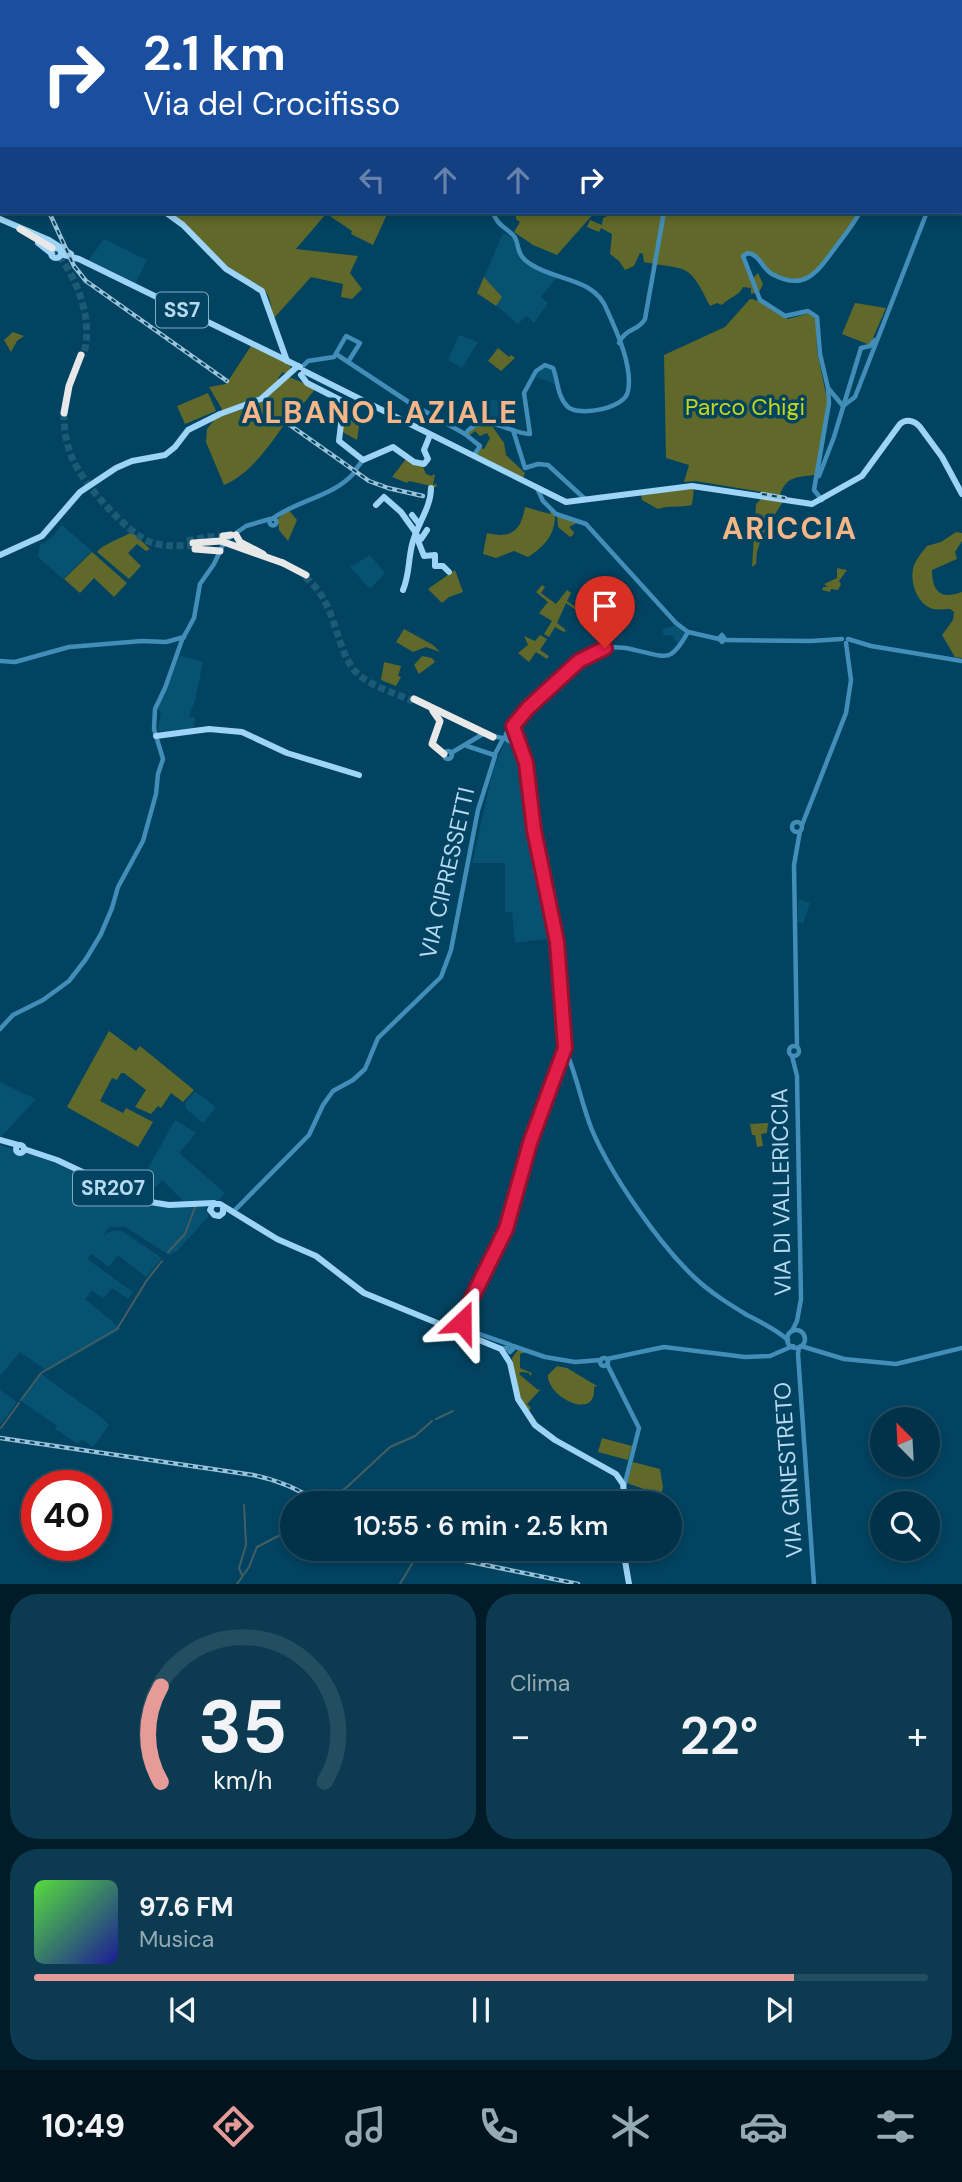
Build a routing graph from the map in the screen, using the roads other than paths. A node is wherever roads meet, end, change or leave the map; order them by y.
1 (168, 214) edge
2 (664, 214) edge
3 (859, 214) edge
4 (926, 214) edge
5 (494, 215) edge
6 (0, 219) edge
7 (20, 229) junction
8 (56, 250) junction
9 (878, 337) junction
10 (619, 344) junction
11 (336, 354) junction
12 (82, 355) tunnel mouth
13 (289, 362) junction
14 (348, 362) junction
15 (299, 370) junction
16 (828, 388) junction
17 (844, 406) junction
18 (65, 413) tunnel mouth
19 (512, 429) junction
20 (463, 431) junction
21 (521, 433) junction
22 (430, 435) junction
23 (517, 440) junction
24 (474, 455) junction
25 (363, 460) junction
26 (820, 469) junction
27 (431, 488) dead end
28 (537, 488) junction
29 (962, 494) edge
30 (582, 498) junction
31 (542, 499) junction
32 (823, 500) junction
33 (566, 502) junction
34 (376, 505) dead end
35 (412, 515) dead end
36 (419, 524) junction
37 (427, 530) dead end
38 (416, 536) junction
39 (225, 541) junction
40 (194, 546) tunnel mouth
41 (0, 555) edge
42 (270, 558) junction
43 (283, 564) junction
44 (449, 572) dead end
45 (306, 576) tunnel mouth
46 (402, 590) dead end
47 (688, 632) junction
48 (184, 637) junction
49 (845, 640) junction
50 (0, 661) edge
51 (962, 661) edge
52 (414, 700) tunnel mouth
53 (438, 712) junction
54 (156, 736) junction
55 (510, 736) junction
56 (493, 737) junction
57 (466, 746) junction
58 (447, 754) joint
59 (495, 755) junction
60 (359, 775) dead end
61 (0, 1030) edge
62 (565, 1048) junction
63 (0, 1141) edge
64 (212, 1207) junction
65 (223, 1211) junction
66 (236, 1213) junction
67 (797, 1321) junction
68 (801, 1331) junction
69 (791, 1332) junction
70 (781, 1335) junction
71 (805, 1338) junction
72 (788, 1341) junction
73 (797, 1346) junction
74 (962, 1348) edge
75 (508, 1349) junction
76 (782, 1350) junction
77 (812, 1350) junction
78 (604, 1363) junction
79 (623, 1477) junction
80 (624, 1491) edge
81 (625, 1561) edge
82 (629, 1584) edge
83 (814, 1584) edge

1 - 13 main road
2 - 10 street
3 - 16 street
4 - 9 street
5 - 10 street
6 - 7 main road, SS7
7 - 8 main road, SS7
7 - 8 highway
7 - 8 main road, SS7
8 - 13 main road, SS7
9 - 17 street
9 - 17 street
10 - 21 street
11 - 14 street
11 - 14 street
11 - 15 street
12 - 18 highway
13 - 15 main road
14 - 20 street
15 - 22 main road
15 - 25 main road
15 - 41 main road
16 - 17 street
16 - 26 street
17 - 26 street
19 - 20 street
19 - 21 street
19 - 23 street
20 - 24 street
21 - 23 street
22 - 24 main road
22 - 25 main road
23 - 30 street
24 - 28 main road
25 - 39 street
26 - 32 street
27 - 36 main road
28 - 31 street
28 - 33 main road
29 - 32 main road
30 - 32 main road
30 - 33 main road
31 - 33 street
31 - 47 street
34 - 38 main road
35 - 36 main road
36 - 38 main road
37 - 38 main road
38 - 44 main road
38 - 46 main road
39 - 40 highway
39 - 42 highway, bridge
39 - 42 highway, bridge
39 - 43 highway, bridge
39 - 48 street
42 - 43 highway, bridge
43 - 45 highway
47 - 49 street
47 - 55 street, VIA CIPRESSETTI
48 - 50 street
48 - 54 street
49 - 51 street
49 - 67 street, VIA DI VALLERICCIA
52 - 53 highway
53 - 56 highway
53 - 58 highway
54 - 60 main road
54 - 61 street
55 - 56 street
55 - 59 street, VIA CIPRESSETTI
55 - 62 street
56 - 57 street
57 - 58 street
57 - 59 street
59 - 66 street, VIA CIPRESSETTI
62 - 70 street
62 - 75 street
63 - 64 main road, SR207
64 - 65 main road, SR207
64 - 65 main road, SR207
65 - 66 main road, SR207
66 - 75 main road
67 - 68 street, VIA DI VALLERICCIA
67 - 69 street, VIA DI VALLERICCIA
68 - 69 street
68 - 71 street, VIA DI VALLERICCIA
69 - 70 street
69 - 72 street, VIA DI VALLERICCIA
70 - 72 street
71 - 73 street
71 - 77 street, VIA DI VALLERICCIA
72 - 73 street
72 - 76 street, VIA DI VALLERICCIA
73 - 76 street
73 - 77 street
73 - 83 street, VIA GINESTRETO
74 - 77 street
75 - 78 street
75 - 79 main road
76 - 78 street
78 - 79 street
79 - 80 main road
81 - 82 main road

